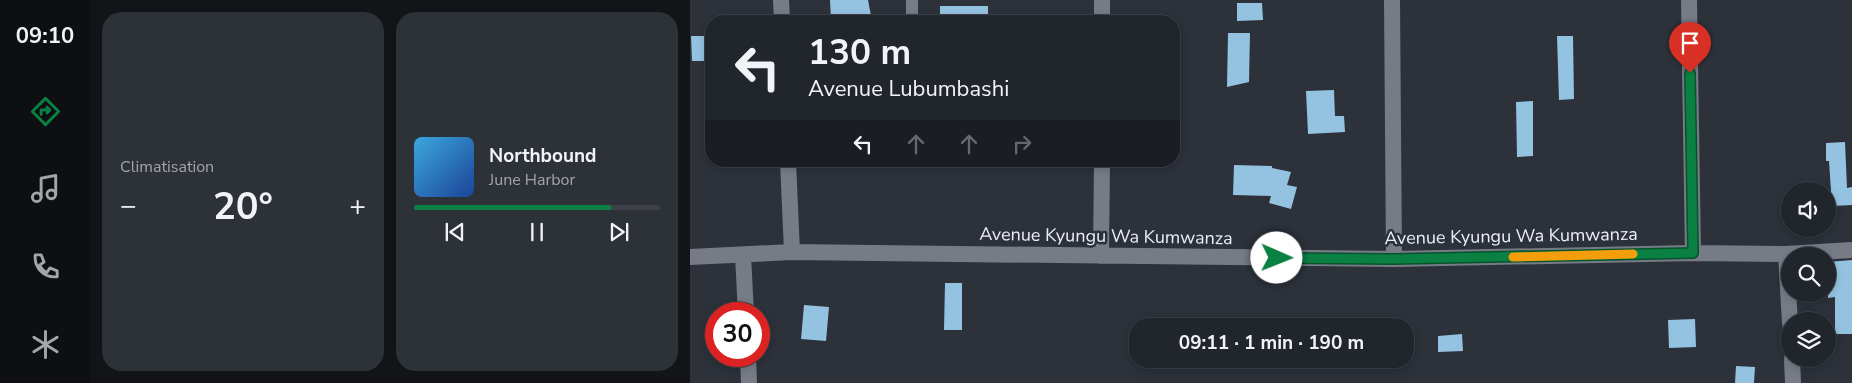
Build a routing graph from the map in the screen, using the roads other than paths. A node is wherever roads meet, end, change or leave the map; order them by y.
1 (781, 0) edge
2 (912, 0) edge
3 (1102, 0) edge
4 (1392, 0) edge
5 (1689, 0) edge
6 (782, 15) edge
7 (912, 15) edge
8 (1102, 15) edge
9 (788, 167) edge
10 (1102, 167) edge
11 (1852, 250) edge
12 (1836, 251) edge
13 (792, 252) junction
14 (1693, 253) junction
15 (1781, 254) edge
16 (742, 255) junction
17 (1102, 256) junction
18 (690, 257) edge
19 (1394, 259) junction
20 (745, 302) edge
21 (748, 367) edge
22 (1792, 367) edge
23 (749, 383) edge
24 (1793, 383) edge

1 - 6 street
2 - 7 street
3 - 8 street
4 - 19 street
5 - 14 street
9 - 13 street
10 - 17 street
11 - 12 street, Avenue Kyungu Wa Kumwanza
13 - 16 street, Avenue Kyungu Wa Kumwanza
13 - 17 street, Avenue Kyungu Wa Kumwanza
14 - 15 street, Avenue Kyungu Wa Kumwanza
14 - 19 street, Avenue Kyungu Wa Kumwanza
16 - 18 street, Avenue Kyungu Wa Kumwanza
16 - 20 street
17 - 19 street, Avenue Kyungu Wa Kumwanza
21 - 23 street
22 - 24 street

